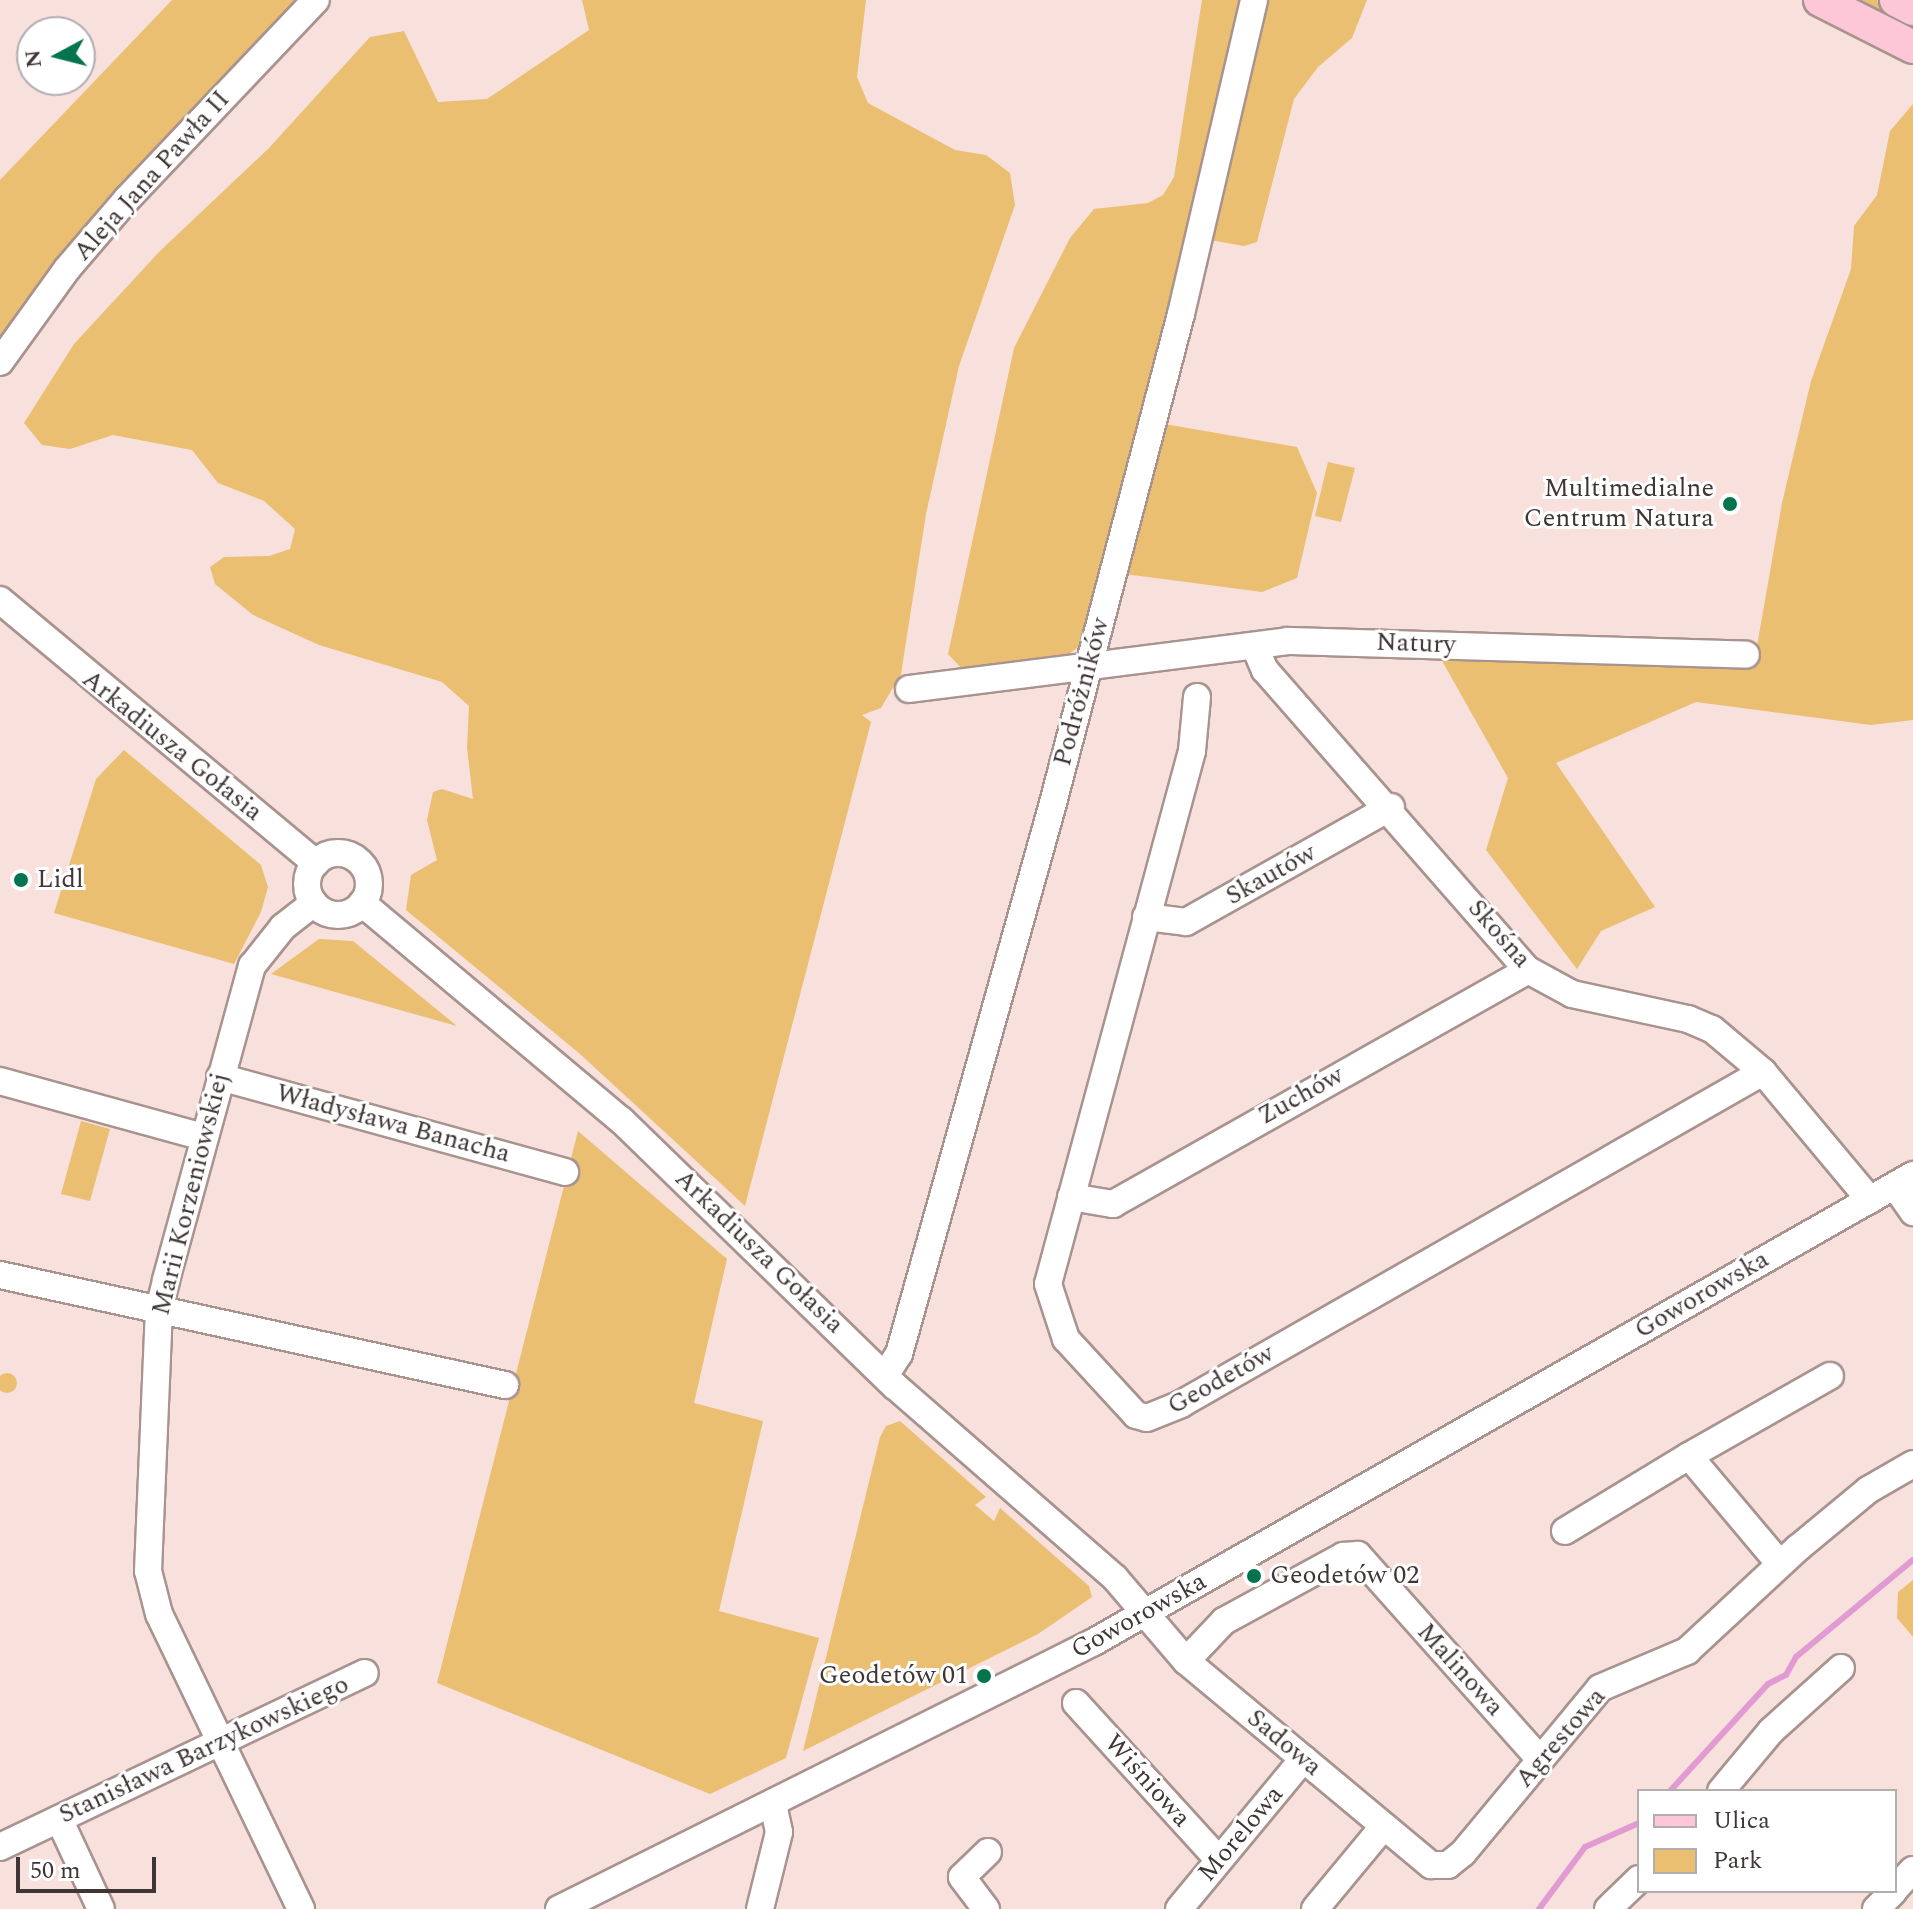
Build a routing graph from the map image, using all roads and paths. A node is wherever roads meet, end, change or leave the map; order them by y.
1 (316, 0) edge
2 (1254, 0) edge
3 (1823, 0) edge
4 (1896, 0) edge
5 (1913, 9) edge
6 (1913, 47) edge
7 (0, 362) edge
8 (0, 600) edge
9 (0, 610) edge
10 (28, 628) junction
11 (1255, 647) junction
12 (1746, 655) dead end
13 (1088, 669) junction
14 (909, 689) dead end
15 (1197, 697) dead end
16 (1391, 807) junction
17 (316, 863) junction
18 (314, 903) junction
19 (362, 903) junction
20 (1146, 917) junction
21 (1528, 970) junction
22 (1763, 1072) junction
23 (220, 1077) junction
24 (0, 1081) edge
25 (204, 1137) junction
26 (565, 1172) dead end
27 (1904, 1180) edge
28 (1071, 1197) junction
29 (1870, 1200) junction
30 (1913, 1212) edge
31 (0, 1275) edge
32 (159, 1309) junction
33 (885, 1376) junction
34 (1830, 1376) dead end
35 (505, 1385) dead end
36 (1689, 1456) junction
37 (1913, 1464) edge
38 (1565, 1531) dead end
39 (1780, 1564) junction
40 (1143, 1614) junction
41 (1186, 1661) junction
42 (1841, 1668) dead end
43 (365, 1673) dead end
44 (1076, 1703) dead end
45 (218, 1740) junction
46 (1303, 1759) junction
47 (1540, 1759) junction
48 (1723, 1789) edge
49 (773, 1803) junction
50 (59, 1819) junction
51 (1383, 1827) junction
52 (0, 1847) edge
53 (988, 1852) dead end
54 (1219, 1860) junction
55 (1431, 1865) joint
56 (1637, 1881) edge
57 (1894, 1893) edge
58 (101, 1909) edge
59 (301, 1909) edge
60 (559, 1909) edge
61 (760, 1909) edge
62 (986, 1909) edge
63 (1179, 1909) edge
64 (1315, 1909) edge
65 (1608, 1909) edge
66 (1876, 1909) edge

1 - 7 street, Aleja Jana Pawła II
2 - 13 street, Podróżników
3 - 6 main road
4 - 5 main road
8 - 10 street, Arkadiusza Gołasia
9 - 10 street, Arkadiusza Gołasia
10 - 17 street, Arkadiusza Gołasia
11 - 12 street, Natury
11 - 13 street, Natury
11 - 16 street, Skośna
13 - 14 street, Natury
13 - 33 street, Podróżników
15 - 20 street, Geodetów
16 - 20 street, Skautów
16 - 21 street, Skośna
17 - 18 street
17 - 19 street
18 - 19 street
18 - 23 street, Marii Korzeniowskiej
19 - 33 street, Arkadiusza Gołasia
20 - 28 street, Geodetów
21 - 22 street, Skośna
21 - 28 street, Zuchów
22 - 28 street, Geodetów
22 - 29 street, Skośna
23 - 25 street, Marii Korzeniowskiej
23 - 26 street, Władysława Banacha
24 - 25 street
25 - 32 street, Marii Korzeniowskiej
27 - 29 street, Goworowska
27 - 30 street
29 - 40 street, Goworowska
31 - 32 street
32 - 35 street
32 - 45 street, Marii Korzeniowskiej
33 - 40 street, Arkadiusza Gołasia
34 - 36 street
36 - 38 street
36 - 39 street
37 - 39 street, Agrestowa
39 - 47 street, Agrestowa
40 - 41 street, Sadowa
40 - 49 street, Goworowska
41 - 46 street, Sadowa
41 - 47 street, Malinowa
42 - 48 street
43 - 45 street, Stanisława Barzykowskiego
44 - 54 street, Wiśniowa
45 - 50 street, Stanisława Barzykowskiego
45 - 59 street, Marii Korzeniowskiej
46 - 51 street, Sadowa
46 - 54 street, Morelowa
47 - 55 street, Agrestowa
49 - 60 street, Goworowska
49 - 61 street
50 - 52 street, Stanisława Barzykowskiego
50 - 58 street
51 - 55 street, Sadowa
51 - 64 street
53 - 62 street
54 - 63 street, Morelowa
56 - 65 street
57 - 66 street

